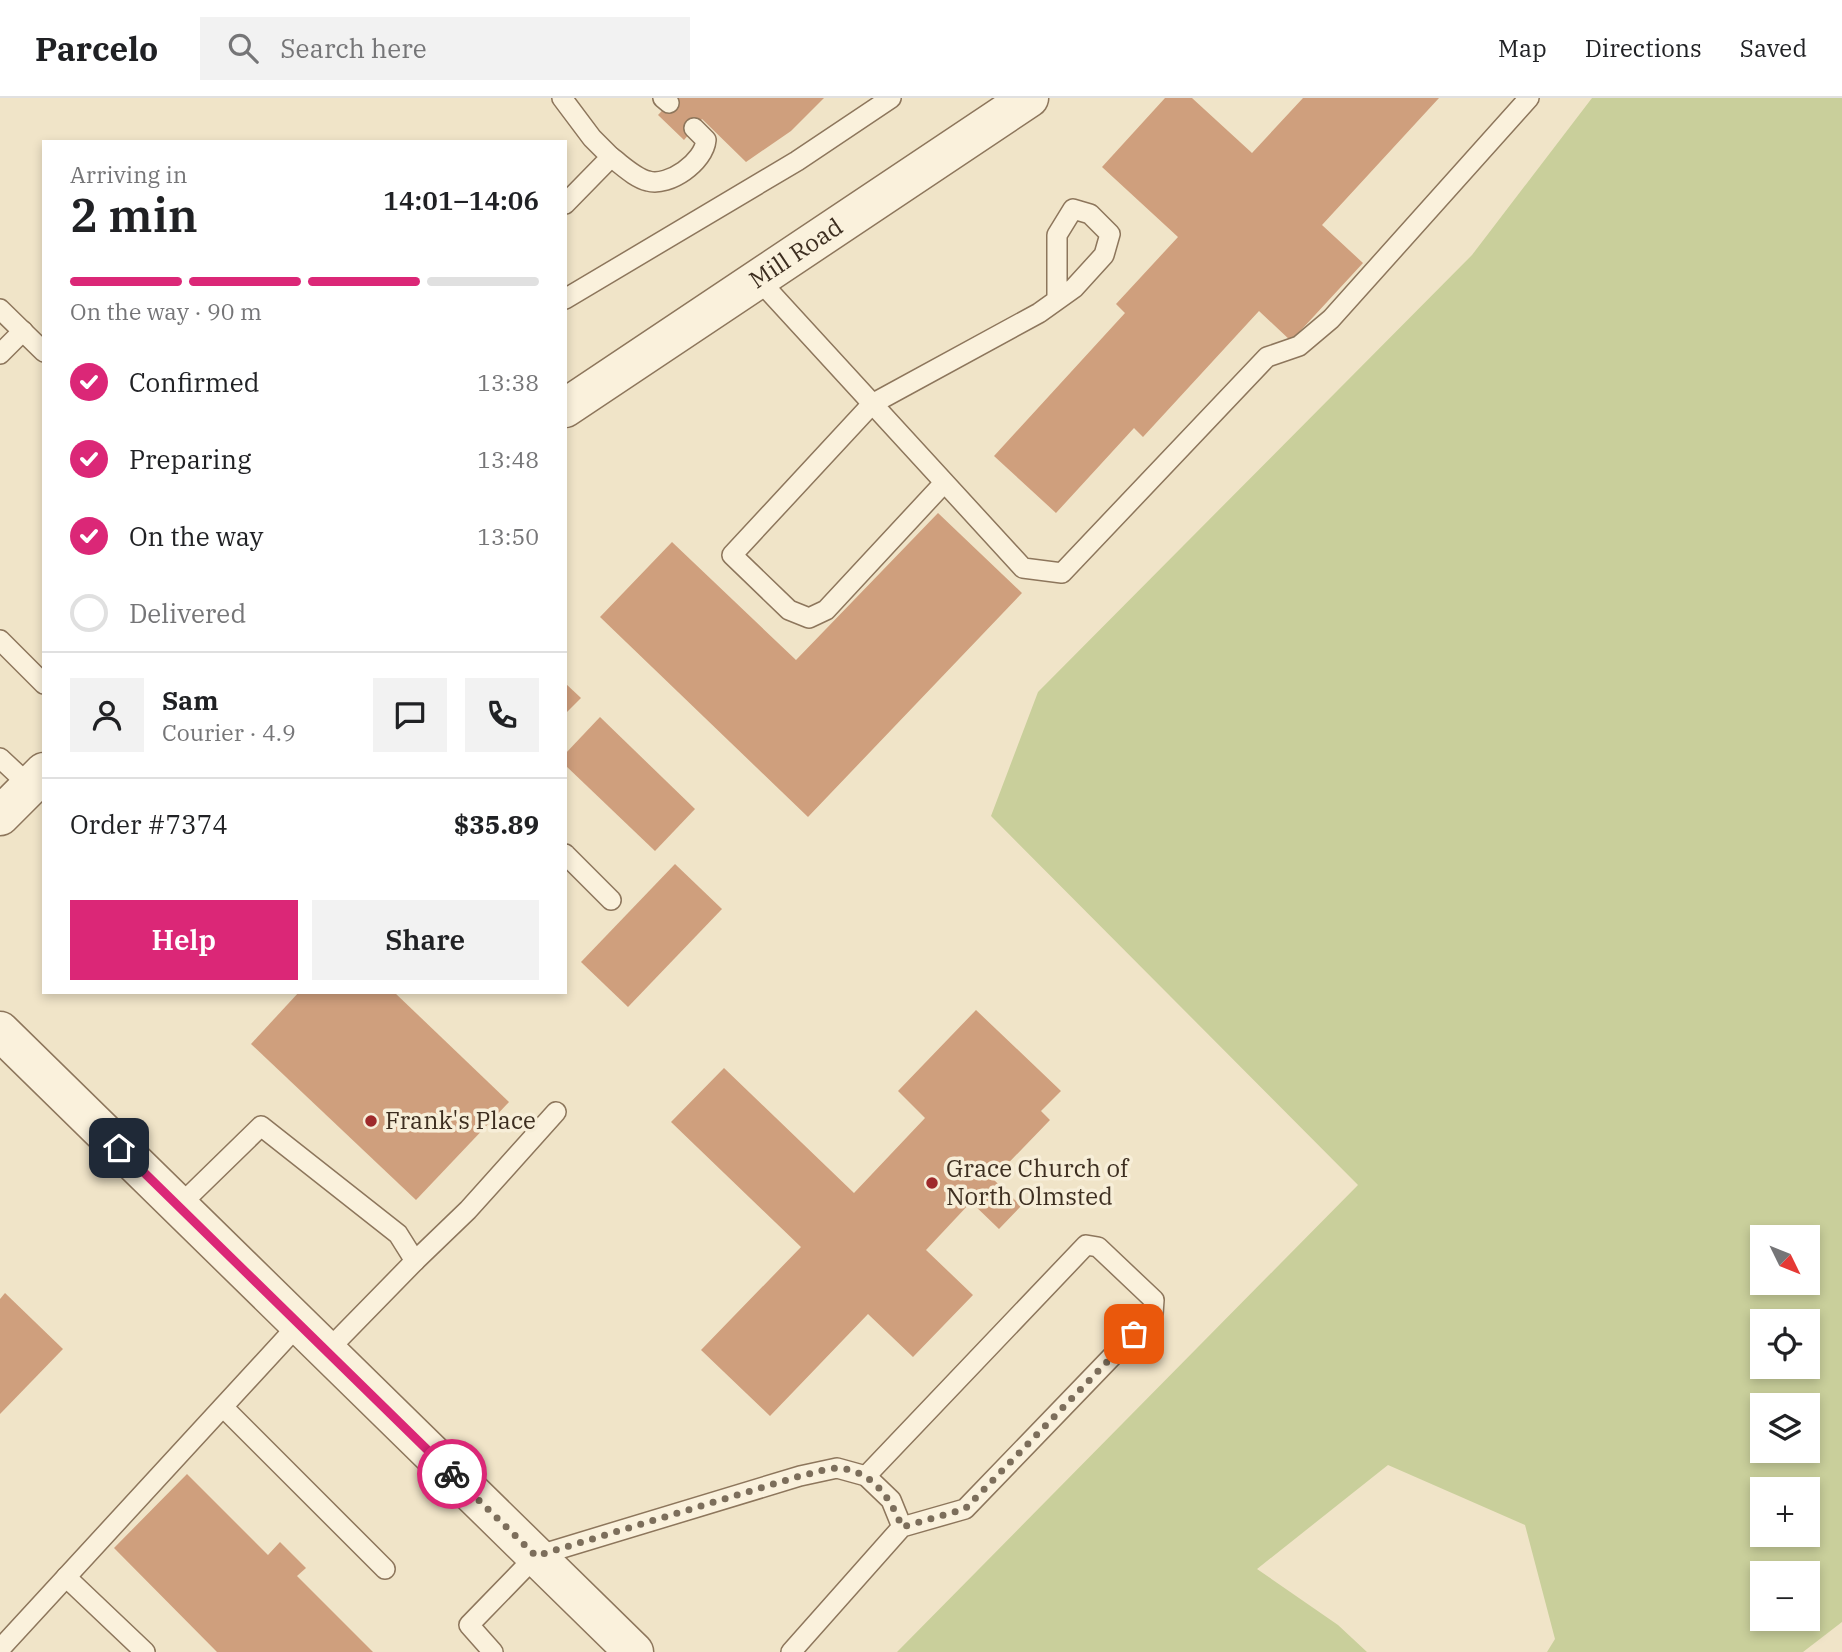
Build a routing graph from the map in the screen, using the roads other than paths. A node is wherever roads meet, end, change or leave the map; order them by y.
1 (891, 98) edge
2 (1029, 98) edge
3 (1529, 98) edge
4 (571, 101) edge
5 (694, 128) dead end
6 (611, 157) junction
7 (567, 202) edge
8 (758, 279) junction
9 (567, 298) edge
10 (1057, 299) dead end
11 (0, 309) edge
12 (23, 331) junction
13 (42, 350) edge
14 (0, 354) edge
15 (872, 404) junction
16 (567, 407) edge
17 (944, 482) junction
18 (0, 640) edge
19 (42, 682) edge
20 (0, 758) edge
21 (37, 779) edge
22 (0, 816) edge
23 (567, 856) edge
24 (611, 900) dead end
25 (0, 1031) edge
26 (556, 1112) dead end
27 (179, 1206) junction
28 (415, 1261) junction
29 (299, 1324) junction
30 (327, 1351) junction
31 (223, 1407) junction
32 (866, 1476) junction
33 (902, 1527) junction
34 (536, 1556) junction
35 (385, 1569) dead end
36 (66, 1577) junction
37 (0, 1648) edge
38 (145, 1652) edge
39 (493, 1652) edge
40 (634, 1652) edge
41 (791, 1652) edge

1 - 9 lane
2 - 8 street, Mill Road
3 - 17 lane
4 - 6 lane
5 - 6 lane
6 - 7 lane
8 - 15 lane
8 - 16 street, Mill Road
10 - 15 lane
11 - 12 lane
12 - 13 lane
12 - 14 lane
15 - 17 lane
15 - 17 lane
18 - 19 lane
20 - 21 lane
21 - 22 street
23 - 24 lane
25 - 27 street
26 - 28 lane
27 - 28 lane
27 - 29 street
28 - 30 lane
29 - 30 street
29 - 31 lane
30 - 34 street
31 - 35 lane
31 - 36 lane
32 - 33 lane
32 - 33 lane
32 - 34 lane
33 - 41 lane
34 - 39 lane
34 - 40 street
36 - 37 lane
36 - 38 lane

